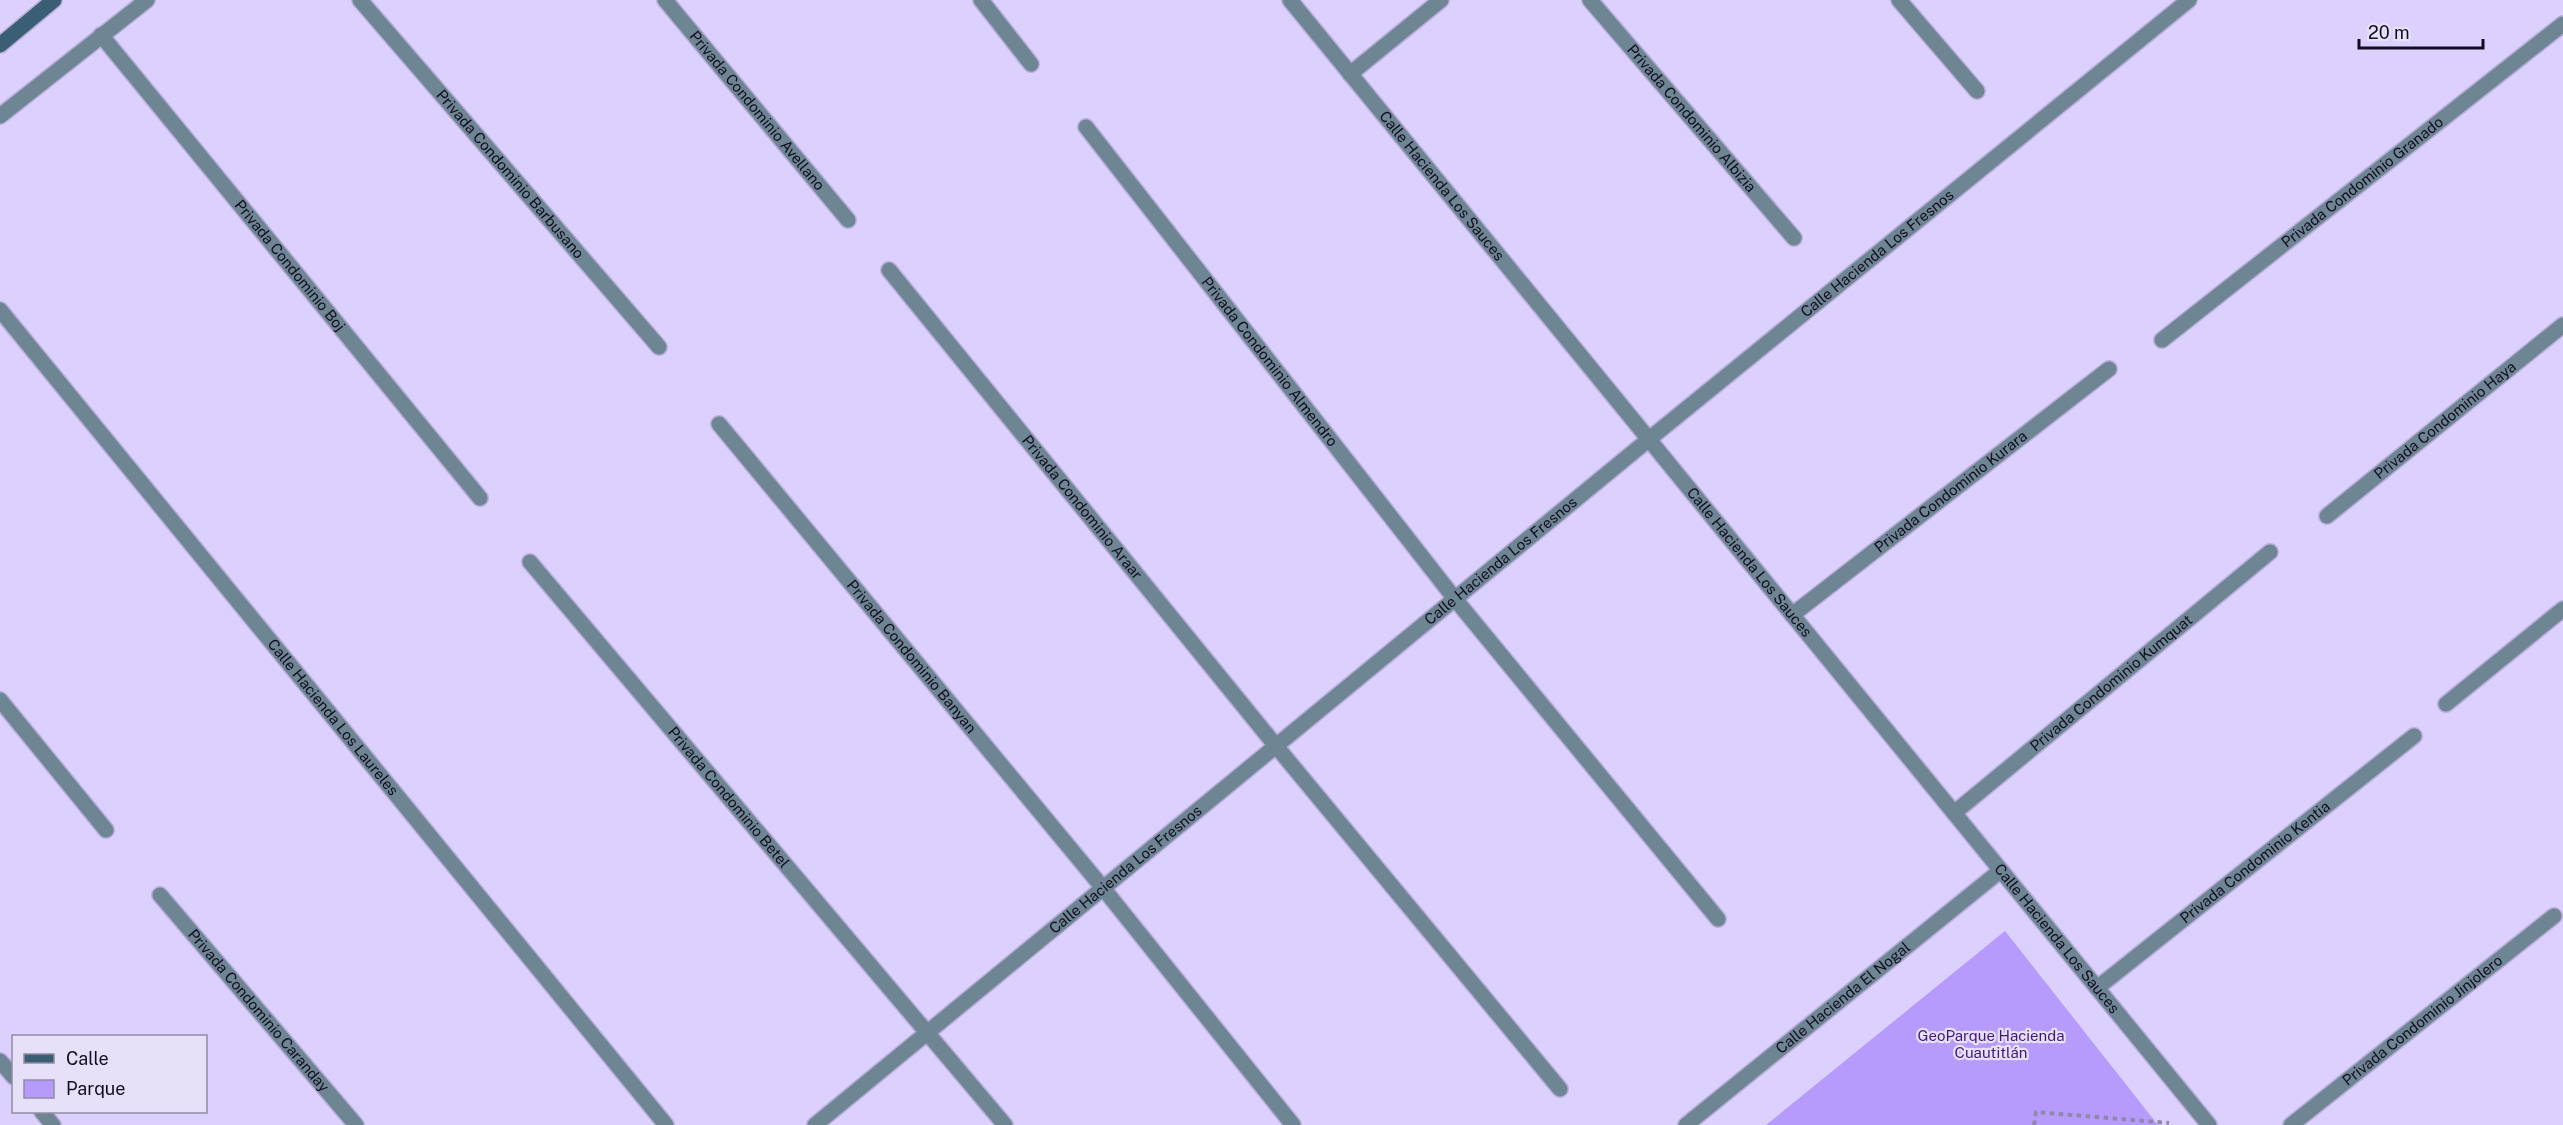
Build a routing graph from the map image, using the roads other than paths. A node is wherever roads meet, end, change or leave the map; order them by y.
1 (54, 0) edge
2 (147, 0) edge
3 (360, 0) edge
4 (665, 0) edge
5 (981, 0) edge
6 (1290, 0) edge
7 (1441, 0) edge
8 (1590, 0) edge
9 (1899, 0) edge
10 (2189, 0) edge
11 (2563, 24) edge
12 (101, 35) junction
13 (0, 45) edge
14 (1031, 64) dead end
15 (1350, 74) junction
16 (1977, 91) dead end
17 (0, 116) edge
18 (1086, 126) dead end
19 (848, 220) dead end
20 (1794, 238) dead end
21 (889, 270) dead end
22 (0, 310) edge
23 (2563, 325) edge
24 (2162, 340) dead end
25 (659, 347) dead end
26 (2109, 369) dead end
27 (719, 424) dead end
28 (1648, 440) junction
29 (480, 498) dead end
30 (2327, 516) dead end
31 (2270, 552) dead end
32 (530, 561) dead end
33 (1455, 599) junction
34 (2563, 609) edge
35 (1792, 615) junction
36 (0, 700) edge
37 (2446, 704) dead end
38 (2414, 736) dead end
39 (1276, 746) junction
40 (1954, 813) junction
41 (106, 830) dead end
42 (2001, 871) junction
43 (1102, 888) junction
44 (160, 895) dead end
45 (2554, 916) dead end
46 (1718, 919) dead end
47 (2097, 988) junction
48 (928, 1032) junction
49 (0, 1061) edge
50 (12, 1075) edge
51 (1560, 1089) dead end
52 (43, 1113) edge
53 (53, 1125) edge
54 (356, 1125) edge
55 (666, 1125) edge
56 (815, 1125) edge
57 (1005, 1125) edge
58 (1293, 1125) edge
59 (1686, 1125) edge
60 (2209, 1125) edge
61 (2290, 1125) edge

1 - 13 main road
2 - 12 street
3 - 25 street, Privada Condominio Barbusano
4 - 19 street, Privada Condominio Avellano
5 - 14 street
6 - 15 street, Calle Hacienda Los Sauces
7 - 15 street
8 - 20 street, Privada Condominio Albizia
9 - 16 street
10 - 28 street, Calle Hacienda Los Fresnos
11 - 24 street, Privada Condominio Granado
12 - 17 street
12 - 29 street, Privada Condominio Boj
15 - 28 street, Calle Hacienda Los Sauces
18 - 33 street, Privada Condominio Almendro
21 - 39 street, Privada Condominio Araar
22 - 55 street, Calle Hacienda Los Laureles
23 - 30 street, Privada Condominio Haya
26 - 35 street, Privada Condominio Kurara
27 - 43 street, Privada Condominio Banyan
28 - 33 street, Calle Hacienda Los Fresnos
28 - 35 street, Calle Hacienda Los Sauces
31 - 40 street, Privada Condominio Kumquat
32 - 48 street, Privada Condominio Betel
33 - 39 street, Calle Hacienda Los Fresnos
33 - 46 street, Privada Condominio Almendro
34 - 37 street
35 - 40 street, Calle Hacienda Los Sauces
36 - 41 street
38 - 47 street, Privada Condominio Kentia
39 - 43 street, Calle Hacienda Los Fresnos
39 - 51 street, Privada Condominio Araar
40 - 42 street, Calle Hacienda Los Sauces
42 - 47 street, Calle Hacienda Los Sauces
42 - 59 street, Calle Hacienda El Nogal
43 - 48 street, Calle Hacienda Los Fresnos
43 - 58 street, Privada Condominio Banyan
44 - 54 street, Privada Condominio Caranday
45 - 61 street, Privada Condominio Jinjolero
47 - 60 street, Calle Hacienda Los Sauces
48 - 56 street, Calle Hacienda Los Fresnos
48 - 57 street, Privada Condominio Betel
49 - 50 street
52 - 53 street

